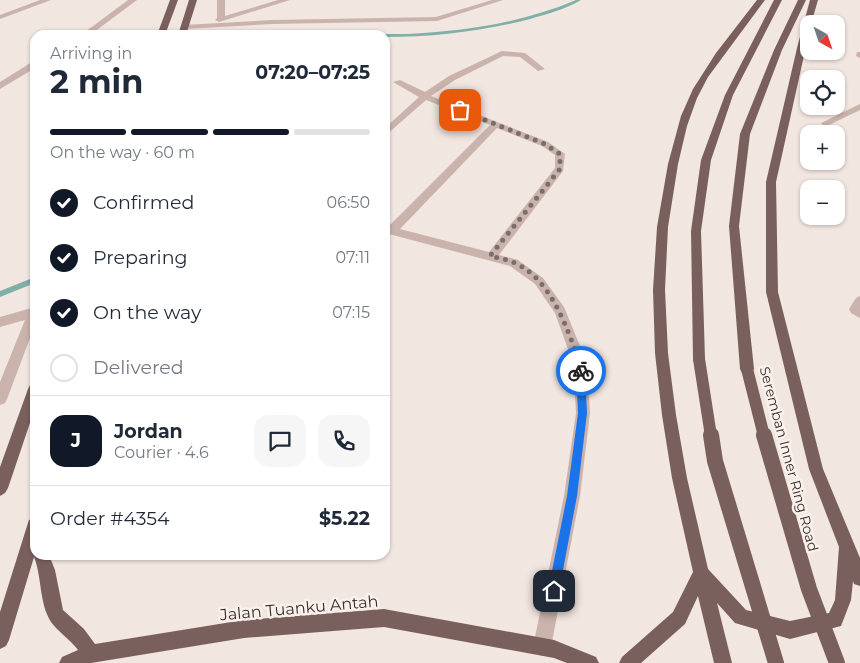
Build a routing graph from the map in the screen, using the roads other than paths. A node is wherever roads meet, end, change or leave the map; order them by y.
1 (47, 0) edge
2 (133, 0) edge
3 (174, 0) edge
4 (193, 0) edge
5 (221, 0) edge
6 (286, 0) edge
7 (499, 0) edge
8 (761, 0) edge
9 (778, 0) edge
10 (802, 0) edge
11 (814, 0) edge
12 (0, 17) edge
13 (221, 19) junction
14 (200, 26) junction
15 (91, 30) edge
16 (163, 30) edge
17 (183, 30) edge
18 (186, 30) edge
19 (30, 67) edge
20 (541, 69) dead end
21 (396, 82) dead end
22 (0, 86) edge
23 (425, 96) junction
24 (860, 107) edge
25 (496, 124) junction
26 (826, 124) dead end
27 (390, 128) edge
28 (390, 228) edge
29 (390, 231) edge
30 (490, 256) junction
31 (860, 301) edge
32 (30, 313) edge
33 (860, 313) edge
34 (0, 322) edge
35 (30, 322) edge
36 (0, 399) edge
37 (30, 403) edge
38 (0, 488) edge
39 (847, 546) junction
40 (30, 547) edge
41 (43, 560) edge
42 (701, 573) junction
43 (860, 578) edge
44 (0, 640) edge
45 (542, 647) junction
46 (91, 654) junction
47 (68, 663) edge
48 (590, 663) edge
49 (628, 663) edge
50 (723, 663) edge
51 (776, 663) edge
52 (837, 663) edge

1 - 12 street
2 - 15 street
3 - 16 main road
4 - 17 main road
5 - 13 street
6 - 13 street
7 - 14 street
8 - 42 main road
9 - 51 main road, bridge
10 - 52 main road, Seremban Inner Ring Road, bridge
11 - 39 main road
13 - 14 street
14 - 18 street
19 - 22 street
20 - 23 street
21 - 23 street
23 - 25 street
23 - 27 street
24 - 26 street
25 - 28 street
25 - 30 street
29 - 30 street
30 - 45 street
31 - 33 street
32 - 34 street
35 - 36 street
37 - 38 main road
39 - 42 main road
39 - 43 main road
40 - 44 main road
41 - 46 main road
42 - 49 main road
42 - 50 main road
45 - 46 main road, Jalan Tuanku Antah
45 - 48 main road, Jalan Tuanku Antah
46 - 47 main road, Jalan Tuanku Antah

